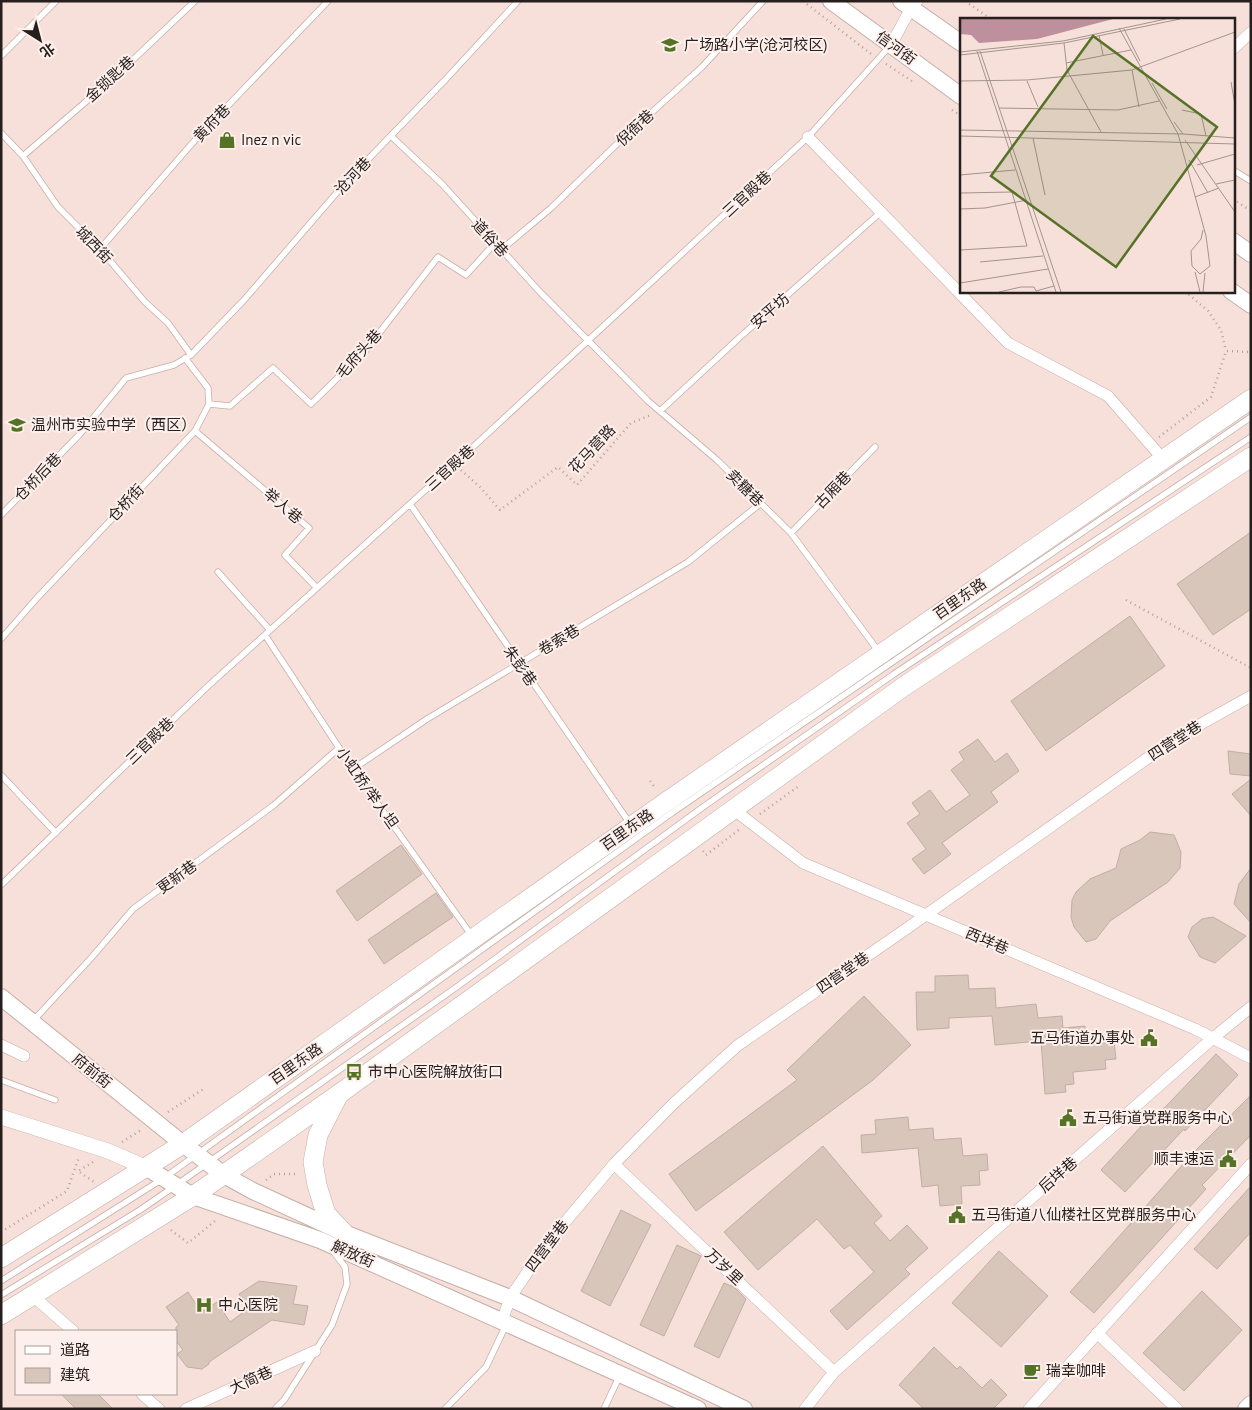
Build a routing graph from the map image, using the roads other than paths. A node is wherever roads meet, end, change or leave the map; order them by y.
1 (56, 1) edge
2 (196, 1) edge
3 (328, 1) edge
4 (518, 1) edge
5 (763, 1) edge
6 (831, 1) edge
7 (910, 4) edge
8 (1251, 32) edge
9 (960, 42) edge
10 (891, 45) junction
11 (1234, 48) edge
12 (1, 56) edge
13 (960, 95) edge
14 (1, 132) edge
15 (391, 136) junction
16 (808, 137) junction
17 (23, 156) junction
18 (1234, 171) edge
19 (1251, 181) edge
20 (881, 212) junction
21 (1234, 242) edge
22 (495, 243) junction
23 (100, 249) junction
24 (501, 250) junction
25 (1251, 254) edge
26 (1232, 292) edge
27 (1251, 306) edge
28 (589, 340) junction
29 (192, 354) junction
30 (185, 358) junction
31 (1251, 399) edge
32 (209, 404) junction
33 (660, 411) junction
34 (1251, 417) edge
35 (195, 431) junction
36 (1251, 437) edge
37 (875, 447) dead end
38 (1251, 457) edge
39 (1163, 459) junction
40 (761, 503) junction
41 (410, 504) junction
42 (1, 515) edge
43 (791, 533) junction
44 (218, 572) dead end
45 (317, 588) junction
46 (270, 630) junction
47 (265, 635) junction
48 (1, 639) edge
49 (881, 654) junction
50 (519, 664) junction
51 (1251, 696) edge
52 (339, 748) junction
53 (353, 769) junction
54 (1, 775) edge
55 (733, 809) junction
56 (632, 826) junction
57 (56, 833) junction
58 (1, 885) edge
59 (926, 916) junction
60 (473, 938) junction
61 (1, 997) edge
62 (1251, 1007) edge
63 (31, 1023) junction
64 (1213, 1038) junction
65 (1, 1045) edge
66 (24, 1056) dead end
67 (1251, 1058) edge
68 (1, 1080) edge
69 (339, 1094) junction
70 (54, 1100) dead end
71 (1, 1117) edge
72 (196, 1154) junction
73 (614, 1164) junction
74 (1251, 1164) edge
75 (147, 1168) junction
76 (224, 1174) junction
77 (170, 1182) junction
78 (194, 1196) junction
79 (344, 1233) junction
80 (327, 1243) junction
81 (1, 1258) edge
82 (1, 1281) edge
83 (1, 1295) edge
84 (33, 1296) junction
85 (510, 1298) junction
86 (1, 1315) edge
87 (504, 1322) junction
88 (71, 1330) edge
89 (1098, 1334) junction
90 (315, 1350) junction
91 (834, 1372) junction
92 (620, 1374) junction
93 (143, 1395) edge
94 (1251, 1404) edge
95 (159, 1409) edge
96 (186, 1409) edge
97 (276, 1409) edge
98 (445, 1409) edge
99 (604, 1409) edge
100 (698, 1409) edge
101 (744, 1409) edge
102 (806, 1409) edge
103 (1029, 1409) edge
104 (1177, 1409) edge
105 (1246, 1409) edge

1 - 12 lane
2 - 17 lane, 金锁匙巷
3 - 23 lane, 黄府巷
4 - 15 lane, 沧河巷
5 - 24 lane, 倪衙巷
6 - 10 main road, 信河街
7 - 9 main road
7 - 10 street
8 - 11 street
10 - 13 main road, 信河街
10 - 16 lane, 三官殿巷
14 - 17 lane, 城西街
15 - 22 lane, 道俗巷
15 - 29 lane, 沧河巷
16 - 20 street
16 - 28 lane, 三官殿巷
17 - 23 lane, 城西街
18 - 19 lane
20 - 33 lane, 安平坊
20 - 39 street
21 - 25 main road
22 - 24 lane, 道俗巷
22 - 32 lane, 毛府头巷
23 - 29 lane, 城西街
24 - 28 lane, 道俗巷
26 - 27 main road
28 - 33 lane, 卖糖巷
28 - 41 lane, 三官殿巷
29 - 30 lane, 仓桥后巷
30 - 32 lane
30 - 42 lane, 仓桥后巷
31 - 39 main road, 百里东路
32 - 35 lane, 仓桥街
33 - 40 lane, 卖糖巷
34 - 72 lane
35 - 45 lane, 举人巷
35 - 48 lane, 仓桥街
36 - 72 lane
37 - 43 lane, 古厢巷
38 - 55 main road
39 - 49 main road, 百里东路
40 - 43 lane, 卖糖巷
40 - 50 lane, 卷索巷
41 - 45 lane, 三官殿巷
41 - 50 lane, 朱彭巷
43 - 49 lane, 卖糖巷
44 - 46 lane
45 - 46 lane, 三官殿巷
46 - 47 lane, 三官殿巷
47 - 52 lane, 小虹桥/举人坦
47 - 57 lane, 三官殿巷
49 - 56 main road, 百里东路
50 - 53 lane, 卷索巷
50 - 56 lane, 朱彭巷
51 - 59 street, 四营堂巷
52 - 53 lane, 小虹桥/举人坦
52 - 63 lane, 更新巷
53 - 60 lane, 小虹桥/举人坦
54 - 57 lane
55 - 59 street, 西垟巷
55 - 69 main road
56 - 60 main road, 百里东路
57 - 58 lane, 三官殿巷
59 - 64 street, 西垟巷
59 - 73 street, 四营堂巷
60 - 72 main road, 百里东路
61 - 63 main road, 府前街
62 - 64 street, 后垟巷
63 - 72 main road, 府前街
64 - 67 street, 西垟巷
64 - 91 street, 后垟巷
65 - 66 street
68 - 70 lane
69 - 76 main road
69 - 79 main road
71 - 75 street, 解放街
72 - 75 main road, 百里东路
72 - 76 main road, 解放街
72 - 77 lane
72 - 77 lane
73 - 85 street, 四营堂巷
73 - 91 street, 万岁里
74 - 89 street
75 - 77 main road, 解放街
75 - 81 main road, 百里东路
76 - 78 main road
76 - 79 main road, 解放街
77 - 78 main road, 解放街
77 - 82 lane
77 - 83 lane
78 - 80 main road, 解放街
78 - 84 main road
79 - 85 main road, 解放街
80 - 87 main road, 解放街
80 - 90 lane
84 - 86 main road
84 - 88 street
85 - 87 street, 四营堂巷
85 - 101 main road, 解放街
87 - 92 main road, 解放街
87 - 98 lane
89 - 103 street
89 - 104 street
90 - 96 street, 大简巷
90 - 97 lane
91 - 102 street, 后垟巷
92 - 99 lane
92 - 100 main road, 解放街
93 - 95 street
94 - 105 main road

